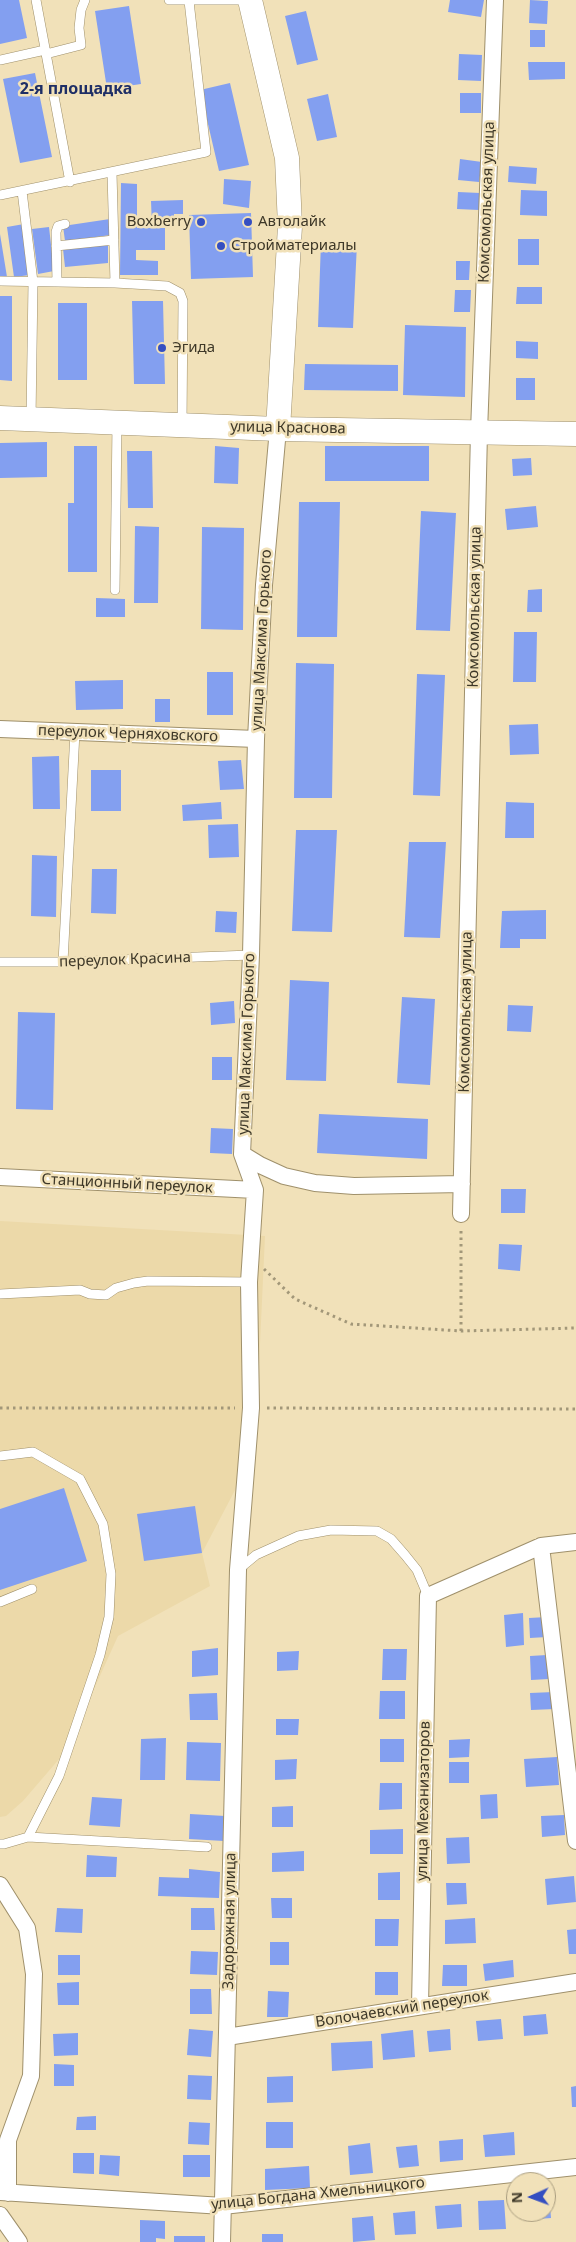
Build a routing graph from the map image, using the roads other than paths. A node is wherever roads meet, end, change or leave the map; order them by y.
1 (36, 0) edge
2 (86, 0) edge
3 (170, 0) edge
4 (189, 0) edge
5 (250, 0) edge
6 (495, 0) edge
7 (46, 52) junction
8 (0, 60) edge
9 (112, 173) junction
10 (70, 182) junction
11 (22, 191) junction
12 (0, 195) edge
13 (64, 224) dead end
14 (114, 240) junction
15 (56, 246) junction
16 (0, 281) edge
17 (33, 282) junction
18 (57, 282) junction
19 (115, 284) junction
20 (0, 418) edge
21 (31, 419) junction
22 (116, 422) junction
23 (182, 425) junction
24 (278, 429) junction
25 (479, 432) junction
26 (576, 434) edge
27 (115, 590) dead end
28 (0, 729) edge
29 (75, 732) junction
30 (256, 739) junction
31 (251, 955) junction
32 (0, 962) edge
33 (63, 962) junction
34 (242, 1154) junction
35 (0, 1177) edge
36 (462, 1184) junction
37 (255, 1190) junction
38 (461, 1214) road end
39 (249, 1282) junction
40 (0, 1294) edge
41 (251, 1408) joint
42 (0, 1456) edge
43 (576, 1542) edge
44 (541, 1546) junction
45 (238, 1570) junction
46 (32, 1589) dead end
47 (428, 1596) junction
48 (0, 1602) edge
49 (28, 1837) junction
50 (576, 1841) edge
51 (0, 1844) edge
52 (207, 1847) dead end
53 (0, 1885) edge
54 (576, 1982) edge
55 (420, 2006) junction
56 (227, 2037) junction
57 (576, 2167) edge
58 (4, 2193) edge
59 (223, 2206) junction
60 (0, 2215) edge
61 (19, 2242) edge
62 (222, 2242) edge

1 - 7 lane
2 - 7 lane
3 - 4 lane
4 - 5 lane
4 - 9 lane
5 - 24 main road, улица Максима Горького
6 - 25 street, Комсомольская улица
7 - 8 lane
7 - 10 lane
9 - 10 lane
9 - 14 lane
10 - 11 lane
11 - 12 lane
11 - 17 lane
13 - 15 lane
14 - 15 lane
14 - 19 lane
15 - 18 lane
16 - 17 lane
17 - 18 lane
17 - 21 lane
18 - 19 lane
19 - 23 lane
20 - 21 main road, улица Краснова
21 - 22 main road, улица Краснова
22 - 23 main road, улица Краснова
22 - 27 lane
23 - 24 main road, улица Краснова
24 - 25 main road, улица Краснова
24 - 30 street, улица Максима Горького
25 - 26 main road, улица Краснова
25 - 36 street, Комсомольская улица
28 - 29 street, переулок Черняховского
29 - 30 street, переулок Черняховского
29 - 33 lane
30 - 31 street, улица Максима Горького
31 - 33 lane, переулок Красина
31 - 34 street, улица Максима Горького
32 - 33 lane, переулок Красина
34 - 36 street
34 - 37 street, улица Максима Горького
35 - 37 street, Станционный переулок
36 - 38 street, Комсомольская улица
37 - 39 street, улица Максима Горького
39 - 40 lane
39 - 41 street, улица Максима Горького
41 - 45 street, Задорожная улица
42 - 49 lane
43 - 44 street
44 - 47 street
44 - 50 street
45 - 47 lane
45 - 56 street, Задорожная улица
46 - 48 lane
47 - 55 street, улица Механизаторов
49 - 51 lane
49 - 52 lane
53 - 58 street
54 - 55 street, Волочаевский переулок
55 - 56 street, Волочаевский переулок
56 - 59 street, Задорожная улица
57 - 59 street, улица Богдана Хмельницкого
58 - 59 street, улица Богдана Хмельницкого
59 - 62 street, Задорожная улица
60 - 61 street

